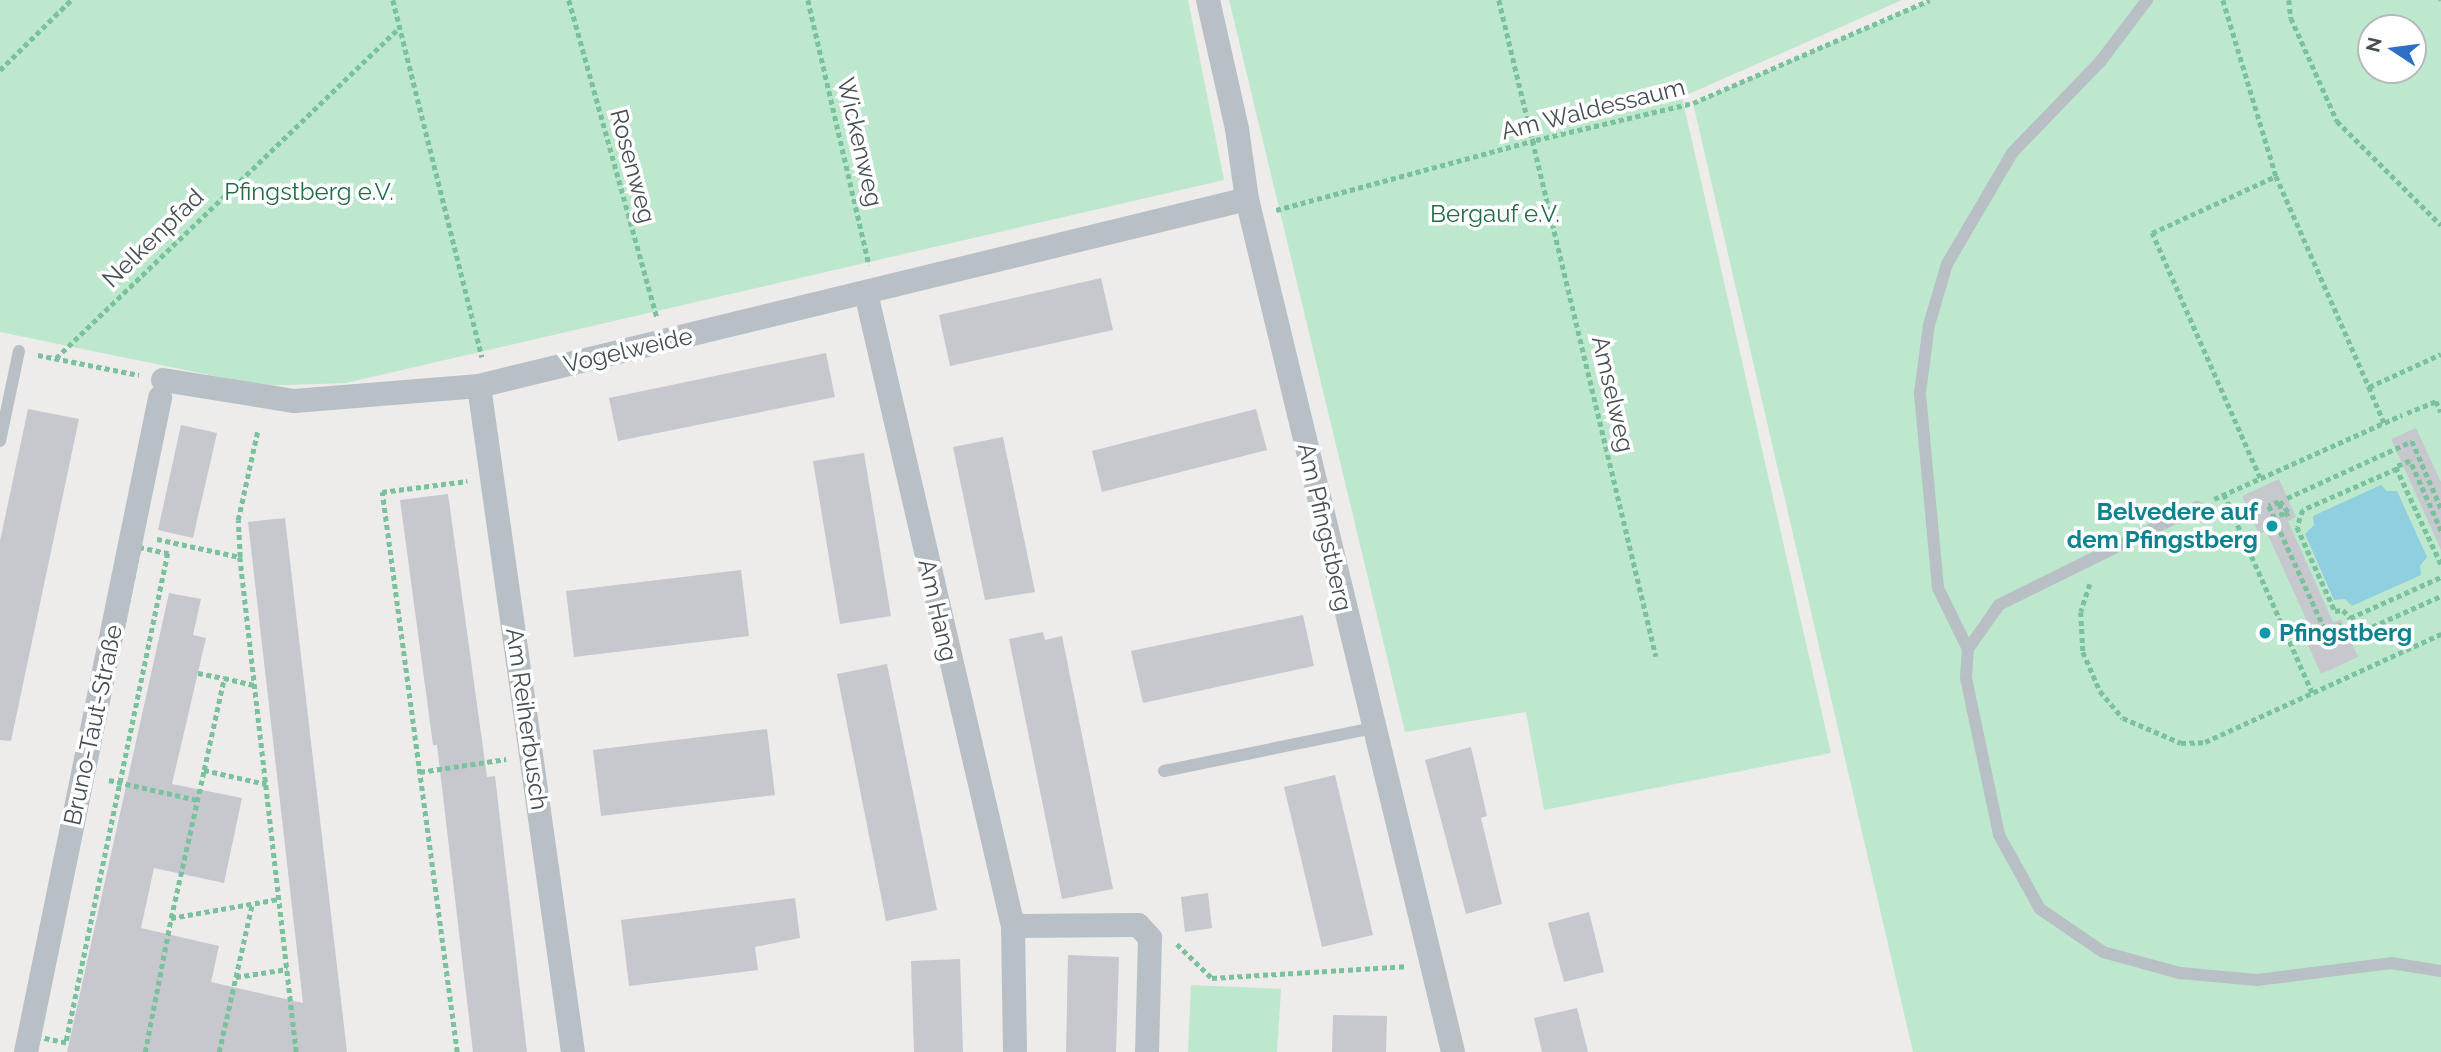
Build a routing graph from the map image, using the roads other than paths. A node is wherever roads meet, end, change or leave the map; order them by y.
1 (1208, 0) edge
2 (2147, 0) edge
3 (1249, 208) junction
4 (866, 293) junction
5 (19, 351) road end
6 (479, 386) junction
7 (162, 389) joint
8 (0, 441) edge
9 (2197, 507) dead end
10 (1968, 649) junction
11 (1373, 728) junction
12 (1164, 771) dead end
13 (1013, 926) junction
14 (2441, 971) edge
15 (26, 1052) edge
16 (573, 1052) edge
17 (1016, 1052) edge
18 (1147, 1052) edge
19 (1452, 1052) edge

1 - 3 street, Am Pfingstberg
2 - 10 lane
3 - 4 street, Vogelweide
3 - 11 street, Am Pfingstberg
4 - 6 street, Vogelweide
4 - 13 street, Am Hang
5 - 8 lane
6 - 7 street, Vogelweide
6 - 16 street, Am Reiherbusch
7 - 15 street, Bruno-Taut-Straße
9 - 10 lane
10 - 14 lane
11 - 12 lane
11 - 19 street, Am Pfingstberg
13 - 17 street, Am Hang
13 - 18 street

